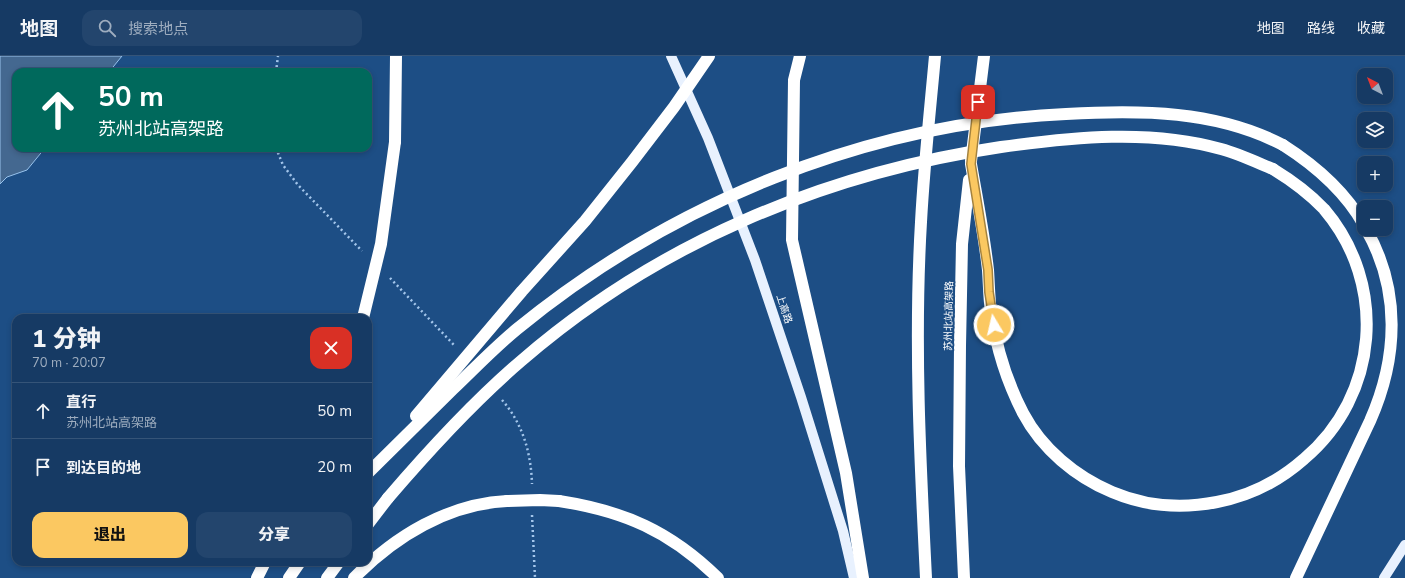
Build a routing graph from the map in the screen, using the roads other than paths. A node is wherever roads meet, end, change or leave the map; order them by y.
1 (396, 56) edge
2 (671, 56) edge
3 (709, 56) edge
4 (800, 56) edge
5 (935, 56) edge
6 (984, 56) edge
7 (971, 164) junction
8 (1357, 215) edge
9 (1370, 236) edge
10 (364, 314) edge
11 (372, 467) edge
12 (372, 468) edge
13 (372, 519) edge
14 (1405, 545) edge
15 (372, 561) edge
16 (263, 566) edge
17 (297, 566) edge
18 (336, 566) edge
19 (367, 566) edge
20 (257, 578) edge
21 (289, 578) edge
22 (327, 578) edge
23 (354, 578) edge
24 (718, 578) edge
25 (854, 578) edge
26 (863, 578) edge
27 (926, 578) edge
28 (964, 578) edge
29 (1296, 578) edge
30 (1384, 578) edge

1 - 10 highway, bridge
2 - 25 main road, 上高路
3 - 11 highway, bridge
4 - 26 highway
5 - 27 highway
6 - 7 highway, 苏州北站高架路
7 - 13 highway, bridge
7 - 28 highway, 苏州北站高架路
8 - 12 highway, bridge
9 - 29 highway
14 - 30 main road
15 - 24 highway, bridge
16 - 20 highway
17 - 21 highway
18 - 22 highway
19 - 23 highway, bridge

